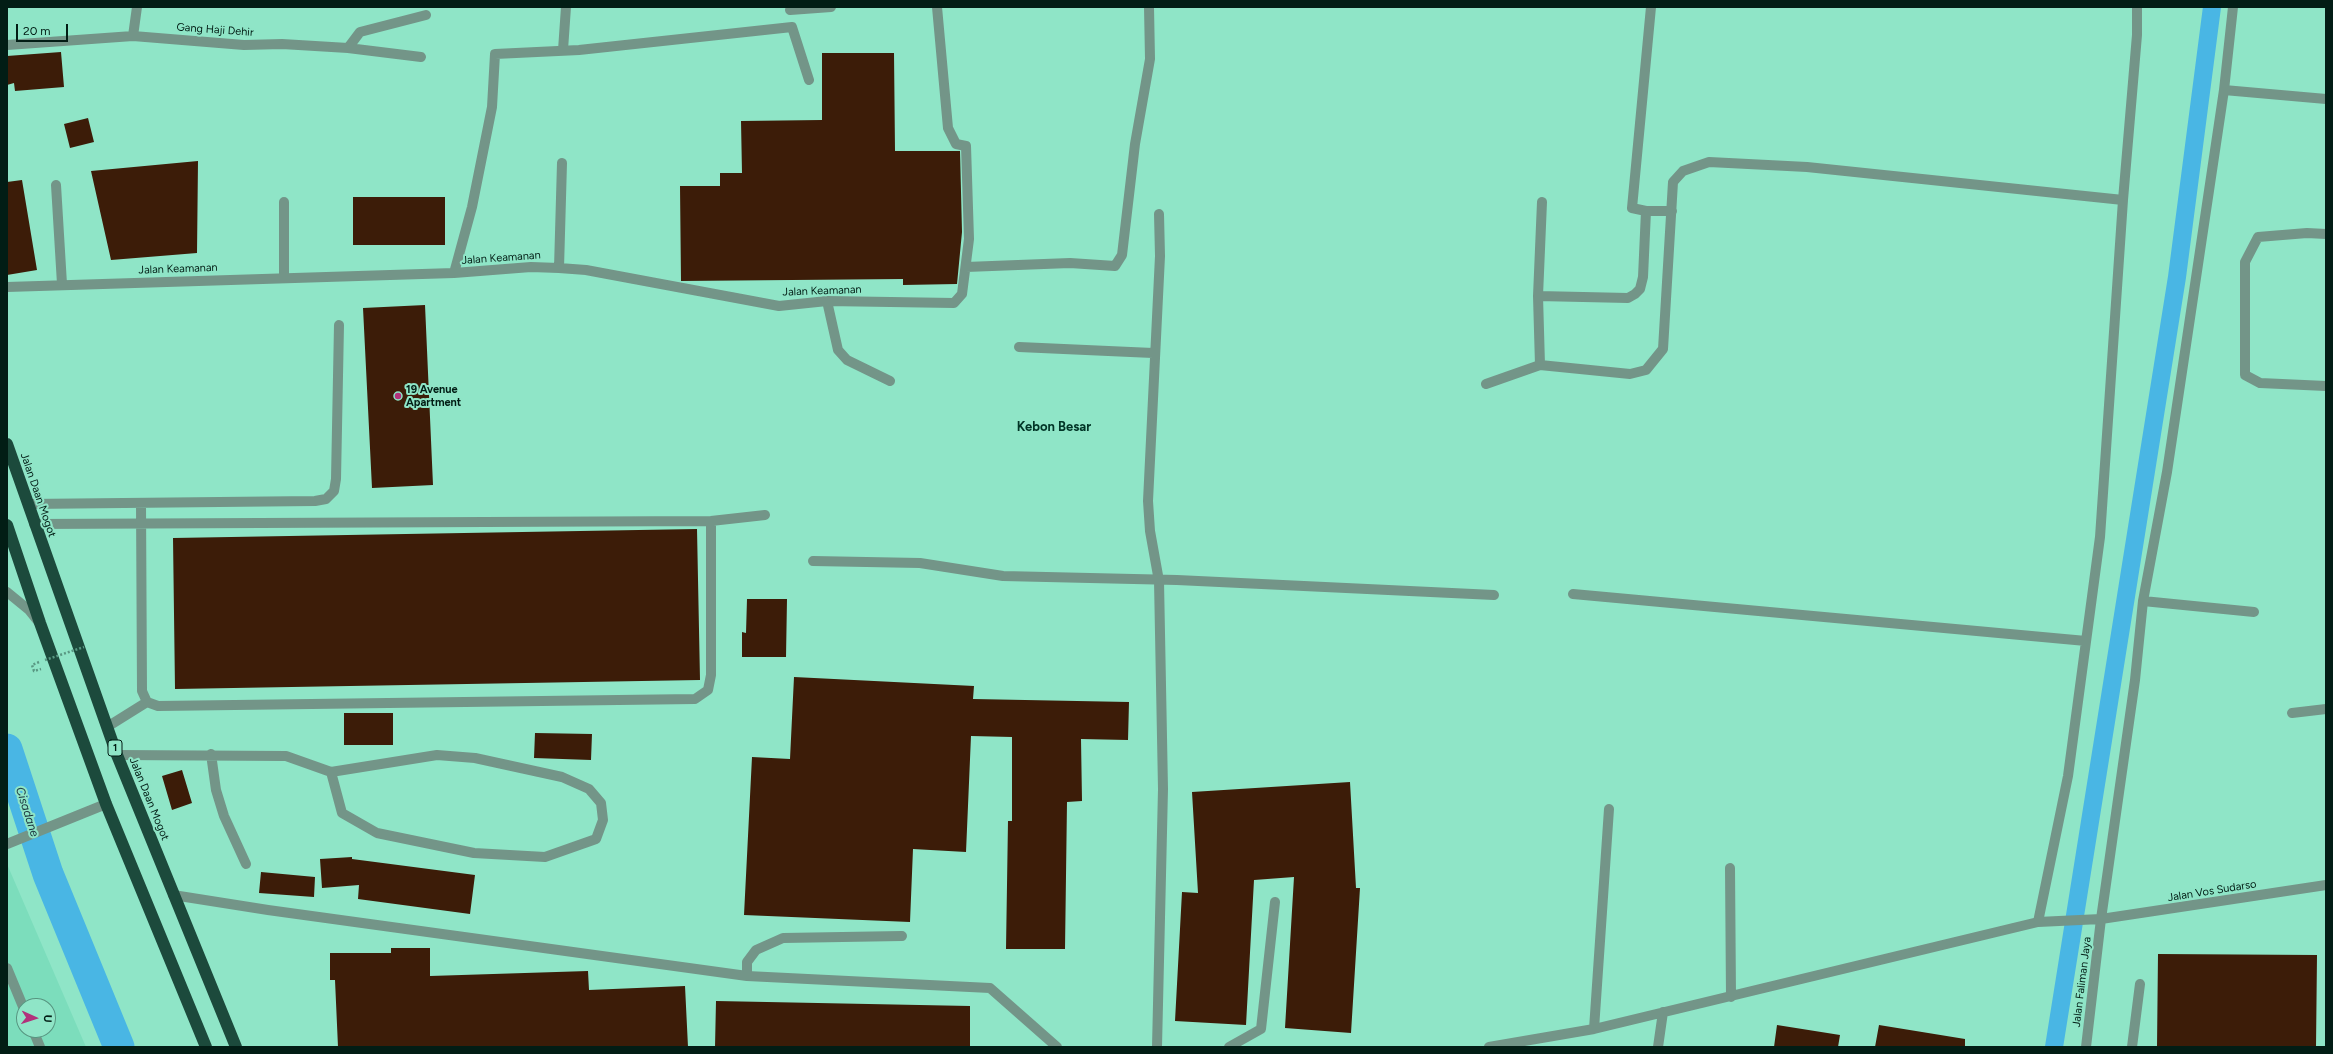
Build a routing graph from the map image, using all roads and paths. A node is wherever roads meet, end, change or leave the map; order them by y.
1 (138, 7) edge
2 (566, 7) edge
3 (831, 7) edge
4 (937, 7) edge
5 (1149, 7) edge
6 (1651, 7) edge
7 (2137, 7) edge
8 (2233, 7) edge
9 (790, 9) edge
10 (426, 15) dead end
11 (792, 27) junction
12 (133, 36) junction
13 (7, 45) edge
14 (348, 48) junction
15 (563, 50) junction
16 (421, 58) dead end
17 (809, 80) dead end
18 (2224, 90) junction
19 (2326, 99) edge
20 (562, 163) dead end
21 (56, 185) dead end
22 (2123, 200) junction
23 (284, 202) dead end
24 (1542, 202) dead end
25 (1646, 211) junction
26 (1672, 211) junction
27 (1159, 214) dead end
28 (2326, 234) edge
29 (966, 267) junction
30 (559, 268) junction
31 (454, 273) junction
32 (284, 278) junction
33 (62, 284) junction
34 (7, 287) edge
35 (1538, 296) junction
36 (828, 301) junction
37 (339, 325) dead end
38 (1019, 347) dead end
39 (1153, 353) junction
40 (1540, 365) junction
41 (890, 381) dead end
42 (1486, 384) dead end
43 (2326, 386) edge
44 (7, 444) edge
45 (141, 502) junction
46 (28, 504) junction
47 (765, 515) dead end
48 (711, 521) junction
49 (34, 524) junction
50 (141, 524) junction
51 (8, 528) edge
52 (7, 548) edge
53 (813, 561) dead end
54 (1159, 581) junction
55 (7, 592) edge
56 (1573, 594) dead end
57 (1494, 596) dead end
58 (2143, 601) junction
59 (2254, 612) dead end
60 (40, 623) junction
61 (2086, 641) junction
62 (84, 647) dead end
63 (34, 671) dead end
64 (147, 702) junction
65 (2326, 709) edge
66 (2292, 713) dead end
67 (107, 727) junction
68 (211, 754) junction
69 (117, 755) junction
70 (331, 772) junction
71 (106, 804) junction
72 (1608, 809) dead end
73 (7, 844) edge
74 (246, 864) dead end
75 (1730, 868) dead end
76 (2326, 886) edge
77 (173, 895) junction
78 (1275, 902) dead end
79 (2102, 919) junction
80 (2038, 922) junction
81 (902, 936) dead end
82 (7, 968) edge
83 (747, 976) junction
84 (2140, 984) dead end
85 (1731, 997) junction
86 (19, 998) edge
87 (1663, 1012) junction
88 (1594, 1029) junction
89 (206, 1047) edge
90 (236, 1047) edge
91 (1057, 1047) edge
92 (1157, 1047) edge
93 (1229, 1047) edge
94 (1489, 1047) edge
95 (1658, 1047) edge
96 (2086, 1047) edge
97 (2132, 1047) edge

1 - 12 street
2 - 15 street
3 - 9 street
4 - 29 street, Jalan Keamanan
5 - 29 street
6 - 25 street
7 - 22 street
8 - 18 street, Jalan Faliman Jaya
9 - 11 street
10 - 14 street
11 - 15 street
11 - 17 street
12 - 13 street, Gang Haji Dehir
12 - 14 street, Gang Haji Dehir
14 - 16 street, Gang Haji Dehir
15 - 31 street
18 - 19 street
18 - 58 street, Jalan Faliman Jaya
20 - 30 street
21 - 33 street
22 - 26 street
22 - 61 street
23 - 32 street
24 - 35 street
25 - 26 street
25 - 35 street
26 - 40 street
27 - 39 street
28 - 43 street
29 - 36 street, Jalan Keamanan
30 - 31 street, Jalan Keamanan
30 - 36 street, Jalan Keamanan
31 - 32 street, Jalan Keamanan
32 - 33 street, Jalan Keamanan
33 - 34 street, Jalan Keamanan
35 - 40 street
36 - 41 street
37 - 45 street
38 - 39 street
39 - 54 street
40 - 42 street
44 - 46 highway, Jalan Daan Mogot / 1
45 - 46 street
45 - 50 street
46 - 49 highway, Jalan Daan Mogot / 1
47 - 48 street
48 - 50 street
48 - 64 street
49 - 50 street
49 - 67 highway, Jalan Daan Mogot / 1
50 - 64 street
51 - 52 street
51 - 60 highway
53 - 54 street
54 - 57 street
54 - 92 street
55 - 60 street
56 - 61 street
58 - 59 street
58 - 79 street, Jalan Faliman Jaya
60 - 71 highway
61 - 80 street
62 - 63 path, bridge
64 - 67 street
65 - 66 street
67 - 69 highway, Jalan Daan Mogot / 1
68 - 69 street
68 - 70 street
68 - 74 street
69 - 77 highway, Jalan Daan Mogot / 1
70 - 70 street
71 - 73 street
71 - 89 highway
72 - 88 street
75 - 85 street
76 - 79 street, Jalan Vos Sudarso
77 - 83 street
77 - 90 highway, Jalan Daan Mogot / 1
78 - 93 street
79 - 80 street, Jalan Vos Sudarso
79 - 96 street, Jalan Faliman Jaya
80 - 85 street, Jalan Vos Sudarso
81 - 83 street
82 - 86 street
83 - 91 street
84 - 97 street
85 - 87 street, Jalan Vos Sudarso
87 - 88 street, Jalan Vos Sudarso
87 - 95 street
88 - 94 street, Jalan Vos Sudarso

